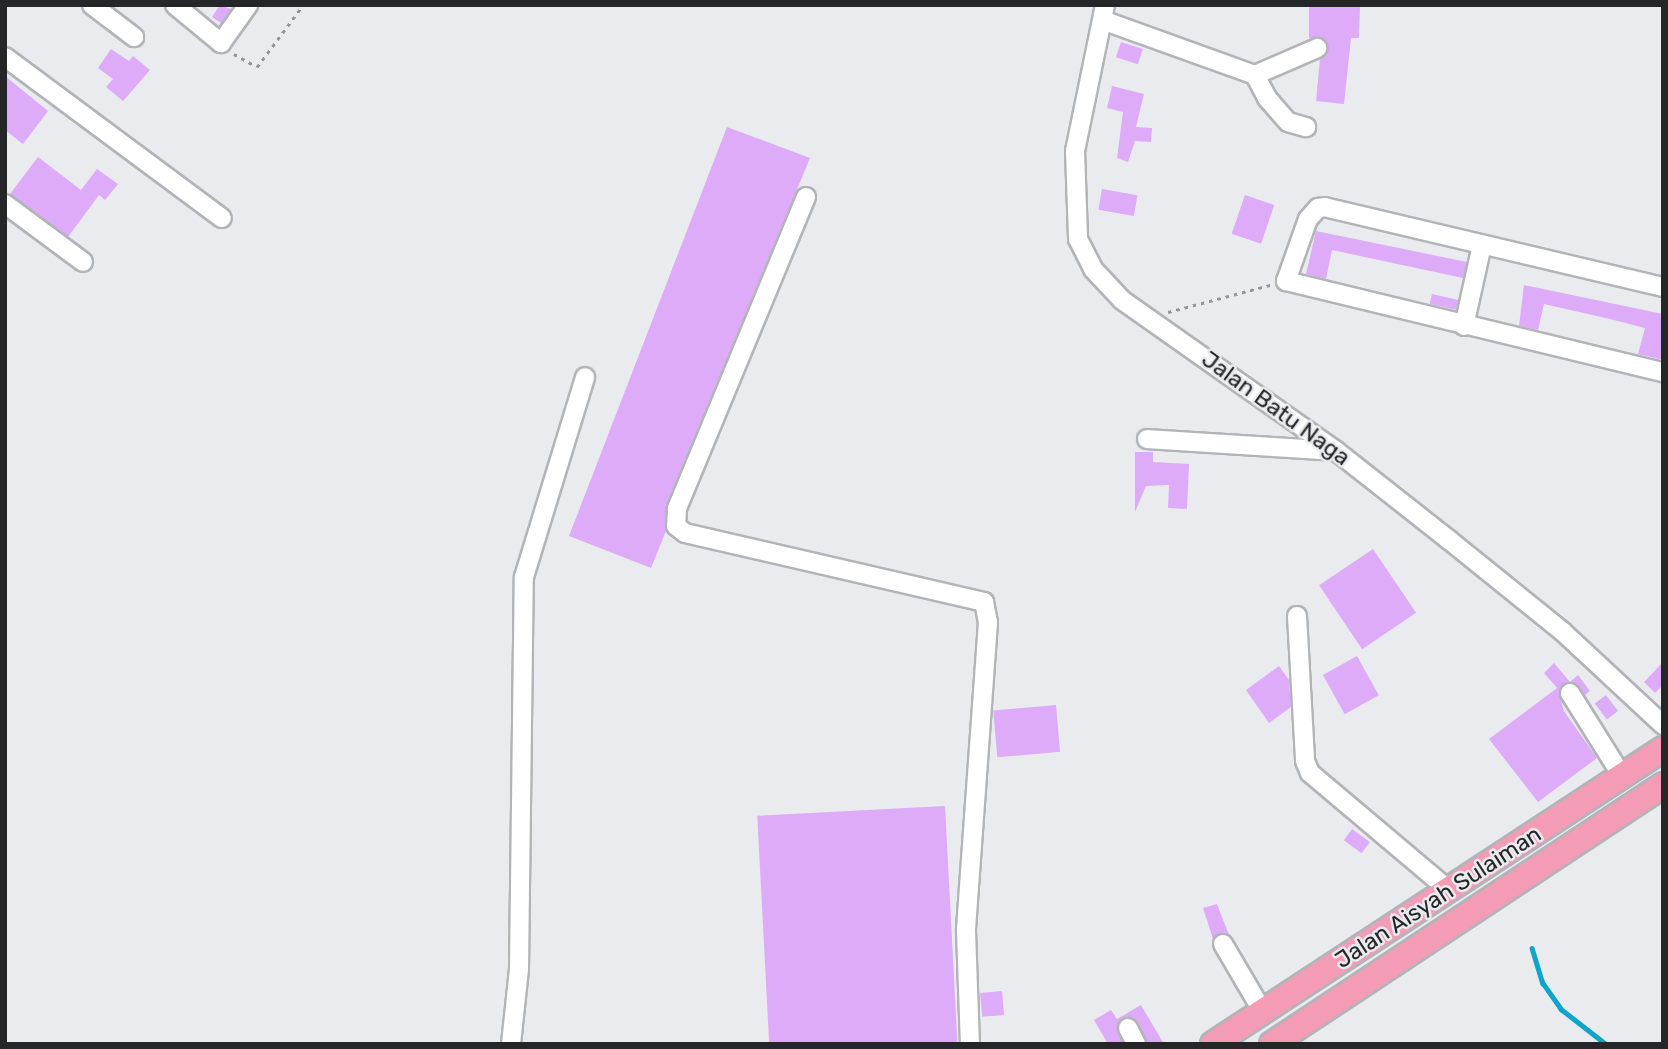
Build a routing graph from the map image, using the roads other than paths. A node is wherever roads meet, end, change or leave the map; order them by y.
1 (92, 5) edge
2 (175, 5) edge
3 (248, 5) edge
4 (1105, 13) edge
5 (134, 37) dead end
6 (1317, 48) dead end
7 (5, 57) edge
8 (1255, 75) junction
9 (1306, 127) dead end
10 (806, 197) dead end
11 (5, 204) edge
12 (222, 218) dead end
13 (1482, 245) junction
14 (83, 262) dead end
15 (1663, 287) edge
16 (1464, 326) junction
17 (1663, 372) edge
18 (585, 377) dead end
19 (1147, 439) dead end
20 (1336, 451) junction
21 (1297, 616) dead end
22 (1570, 694) dead end
23 (1663, 725) edge
24 (1663, 749) edge
25 (1622, 776) junction
26 (1663, 785) edge
27 (1449, 890) junction
28 (1223, 944) dead end
29 (1263, 1012) junction
30 (510, 1044) edge
31 (970, 1044) edge
32 (1213, 1044) edge
33 (1272, 1044) edge

1 - 5 street
2 - 3 street
4 - 8 street
4 - 20 street, Jalan Batu Naga
6 - 8 street
7 - 12 street
8 - 9 street
10 - 31 street
11 - 14 street
13 - 15 street
13 - 16 street
13 - 16 street
16 - 17 street
18 - 30 street
19 - 20 street
20 - 23 street, Jalan Batu Naga
21 - 27 street
22 - 25 street
24 - 25 highway, Jalan Aisyah Sulaiman
25 - 27 highway, Jalan Aisyah Sulaiman
26 - 33 highway, Jalan Aisyah Sulaiman
27 - 29 highway, Jalan Aisyah Sulaiman
28 - 29 street
29 - 32 highway, Jalan Aisyah Sulaiman

